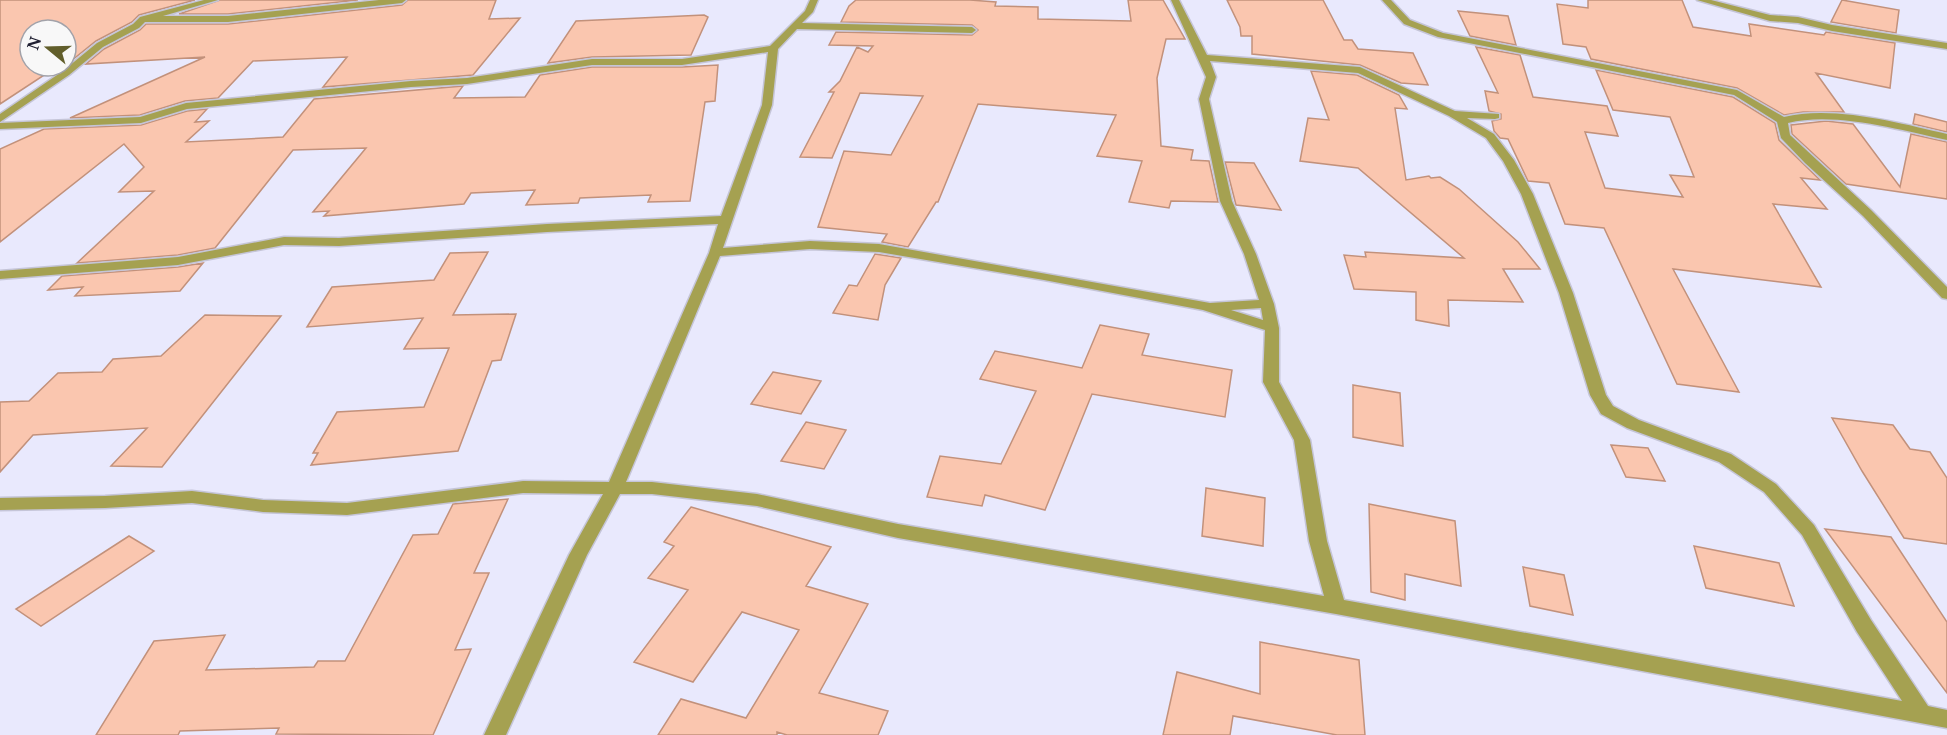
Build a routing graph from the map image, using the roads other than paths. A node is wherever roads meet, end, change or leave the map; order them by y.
1 (214, 0) edge
2 (402, 0) edge
3 (814, 0) edge
4 (1175, 0) edge
5 (1386, 0) edge
6 (1701, 0) edge
7 (143, 20) junction
8 (797, 26) junction
9 (972, 30) dead end
10 (1947, 46) edge
11 (773, 48) junction
12 (1204, 58) junction
13 (1454, 114) junction
14 (1495, 116) dead end
15 (0, 119) edge
16 (1783, 121) junction
17 (0, 126) edge
18 (1947, 136) edge
19 (725, 220) junction
20 (715, 253) junction
21 (0, 275) edge
22 (1947, 295) edge
23 (1267, 303) junction
24 (1206, 306) junction
25 (1272, 328) junction
26 (615, 488) junction
27 (0, 504) edge
28 (1336, 606) junction
29 (1923, 716) junction
30 (1947, 719) edge
31 (495, 735) edge

1 - 7 street
2 - 7 street
3 - 8 street
4 - 12 street
5 - 16 street
6 - 10 street
7 - 15 street
8 - 9 street
8 - 11 street
11 - 17 street
11 - 19 street
12 - 13 street
12 - 23 street
13 - 14 street
13 - 29 street
16 - 18 street
16 - 22 street
19 - 20 street
19 - 21 street
20 - 24 street
20 - 26 street
23 - 24 street
23 - 25 street
24 - 25 street
25 - 28 street
26 - 27 street
26 - 28 street
26 - 31 street
28 - 29 street
29 - 30 street

